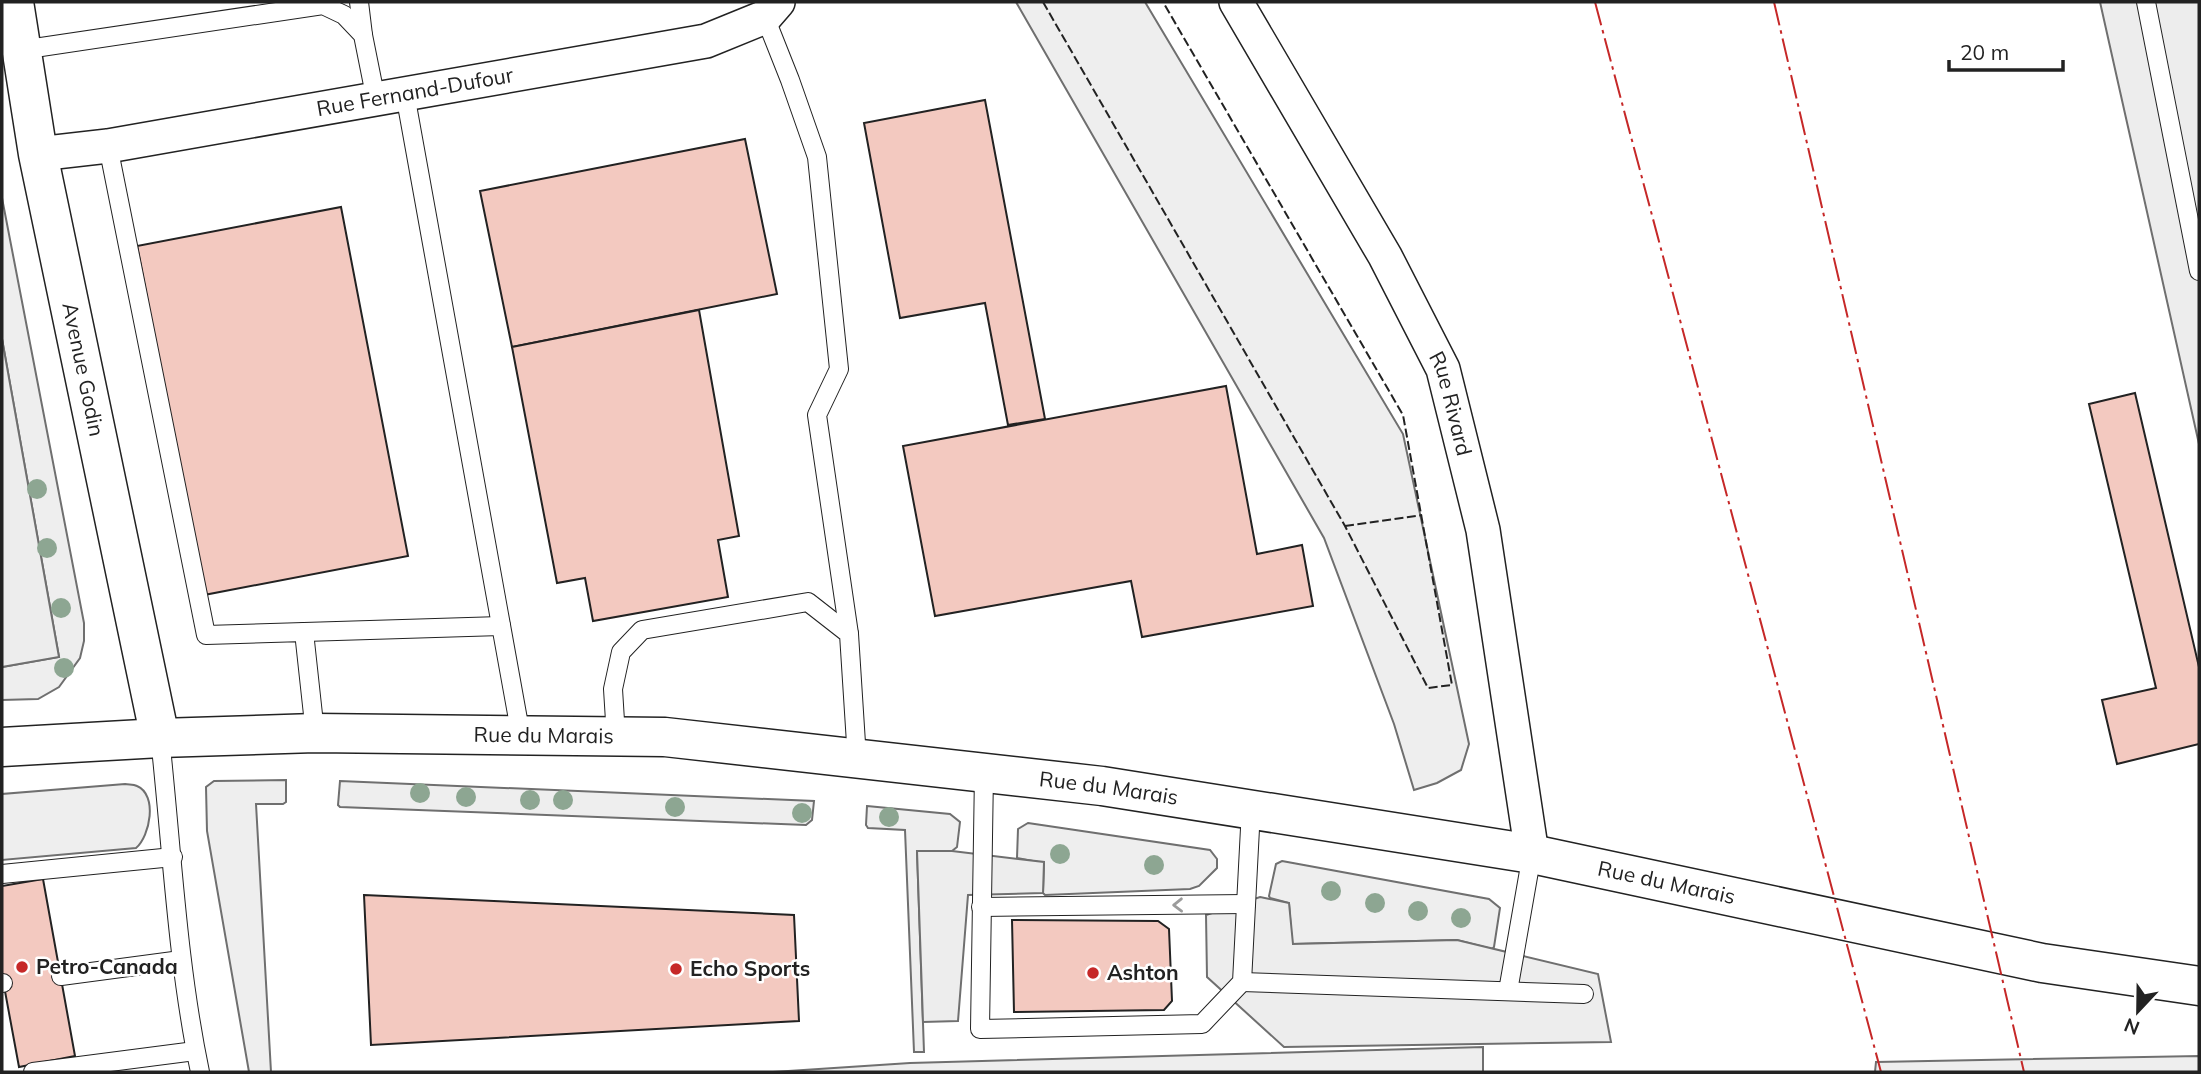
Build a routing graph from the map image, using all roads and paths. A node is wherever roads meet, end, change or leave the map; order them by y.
1 (14, 2) edge
2 (359, 2) edge
3 (1236, 2) edge
4 (2146, 2) edge
5 (772, 9) edge
6 (363, 35) junction
7 (21, 50) junction
8 (391, 97) junction
9 (108, 146) junction
10 (38, 154) junction
11 (2199, 271) edge
12 (501, 626) junction
13 (304, 632) junction
14 (849, 634) junction
15 (315, 733) junction
16 (522, 736) junction
17 (616, 737) junction
18 (160, 738) junction
19 (2, 747) edge
20 (857, 759) junction
21 (984, 773) junction
22 (1251, 809) junction
23 (1532, 854) junction
24 (173, 857) junction
25 (2, 874) edge
26 (1246, 904) junction
27 (981, 907) junction
28 (181, 960) junction
29 (61, 976) dead end
30 (1241, 982) junction
31 (2199, 986) edge
32 (1508, 991) junction
33 (1584, 994) dead end
34 (195, 1051) junction
35 (33, 1072) edge
36 (200, 1072) edge

1 - 7 street, Avenue Godin
2 - 6 lane
3 - 23 street, Rue Rivard
4 - 11 lane
5 - 8 street, Rue Fernand-Dufour
5 - 14 lane
6 - 7 lane
6 - 8 lane
7 - 10 street, Avenue Godin
8 - 9 street, Rue Fernand-Dufour
8 - 12 lane
9 - 10 street, Rue Fernand-Dufour
9 - 13 lane
10 - 18 street, Avenue Godin
12 - 13 lane
12 - 16 lane
13 - 15 lane
14 - 17 lane
14 - 20 lane
15 - 16 street, Rue du Marais
15 - 18 street, Rue du Marais
16 - 17 street, Rue du Marais
17 - 20 street, Rue du Marais
18 - 19 street, Rue du Marais
18 - 24 lane
20 - 21 street, Rue du Marais
21 - 22 street, Rue du Marais
21 - 27 lane
22 - 23 street, Rue du Marais
22 - 26 lane
23 - 31 street, Rue du Marais
23 - 32 lane
24 - 25 lane
24 - 28 lane
26 -> 27 lane
26 - 30 lane
27 - 30 lane
28 - 29 lane
28 - 34 lane
30 - 32 lane
32 - 33 lane
34 - 35 lane
34 - 36 lane

